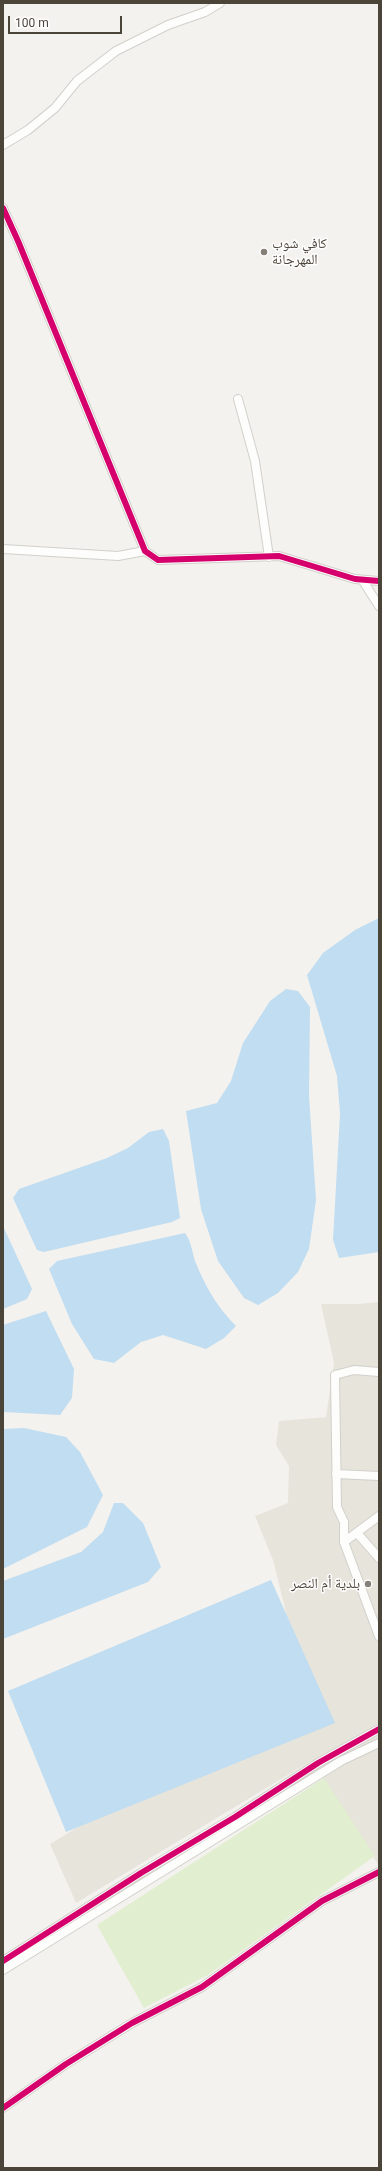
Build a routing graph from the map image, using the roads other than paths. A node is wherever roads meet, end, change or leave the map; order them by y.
1 (220, 3) edge
2 (3, 145) edge
3 (3, 208) edge
4 (238, 399) dead end
5 (3, 549) edge
6 (145, 551) junction
7 (269, 556) junction
8 (363, 581) junction
9 (379, 581) edge
10 (379, 606) edge
11 (379, 1372) edge
12 (336, 1474) junction
13 (379, 1476) edge
14 (379, 1516) edge
15 (357, 1533) junction
16 (344, 1542) junction
17 (379, 1558) edge
18 (379, 1636) edge
19 (379, 1729) edge
20 (379, 1743) edge
21 (379, 1872) edge
22 (3, 1961) edge
23 (3, 1970) edge
24 (3, 2108) edge

1 - 2 street
3 - 6 street
4 - 7 street
5 - 6 street
6 - 7 street
7 - 8 street
8 - 9 street
8 - 10 street
11 - 12 street
12 - 13 street
12 - 16 street
14 - 15 street
15 - 16 street
15 - 17 street
16 - 18 street
19 - 22 street
20 - 23 street
21 - 24 street

